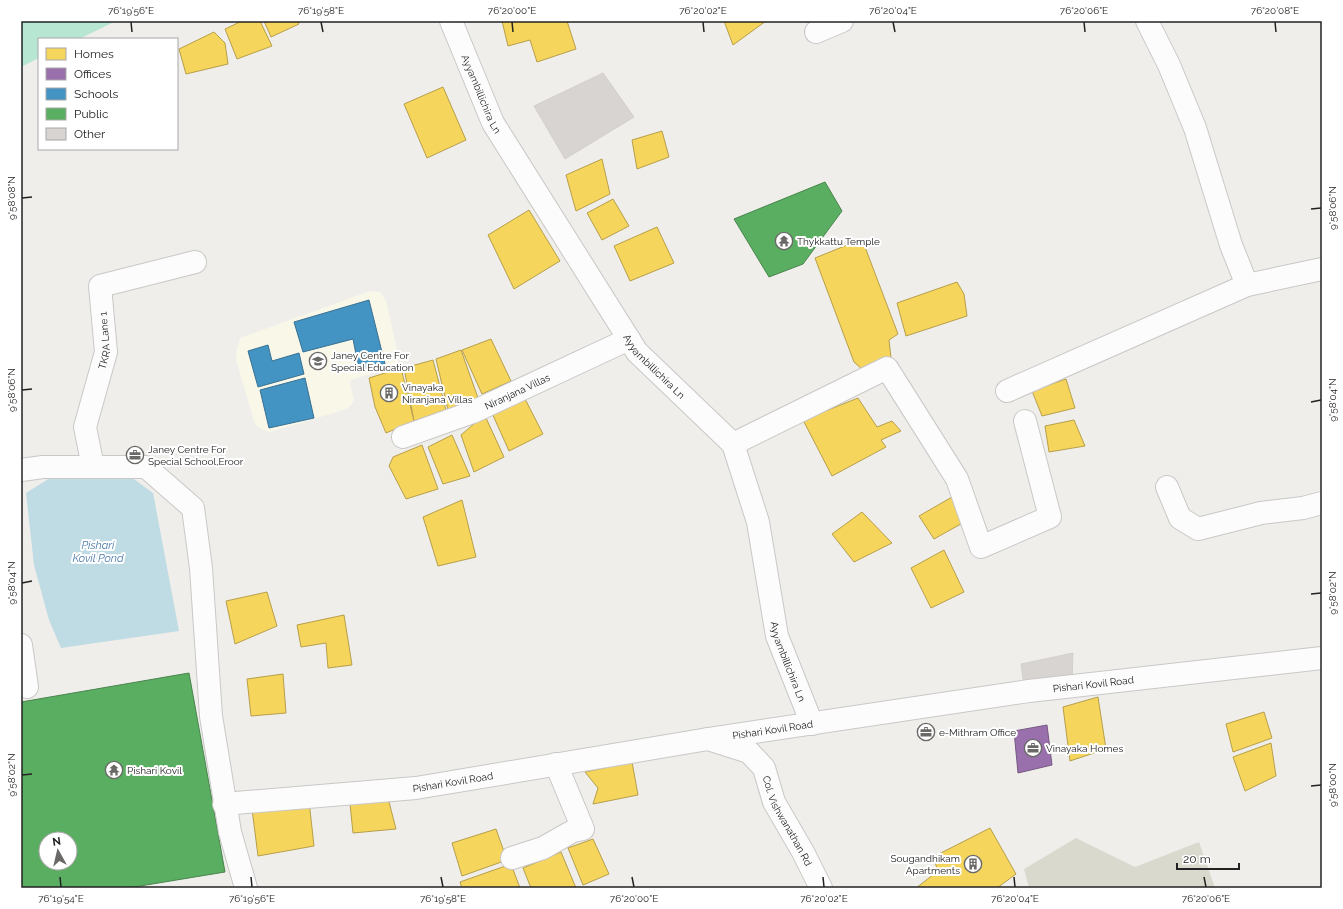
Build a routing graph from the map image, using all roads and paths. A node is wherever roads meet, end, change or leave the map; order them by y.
1 (451, 21) edge
2 (842, 21) edge
3 (1147, 21) edge
4 (816, 32) dead end
5 (195, 262) dead end
6 (1322, 269) edge
7 (1247, 285) junction
8 (629, 339) junction
9 (1007, 391) dead end
10 (1026, 421) dead end
11 (403, 437) dead end
12 (733, 444) junction
13 (92, 467) junction
14 (21, 470) edge
15 (1167, 487) dead end
16 (1322, 503) edge
17 (21, 645) edge
18 (1322, 658) edge
19 (27, 687) dead end
20 (812, 724) junction
21 (708, 739) junction
22 (556, 764) junction
23 (224, 804) junction
24 (512, 858) dead end
25 (246, 888) edge
26 (821, 888) edge

1 - 8 street, Ayyambillichira Ln
2 - 4 street
3 - 7 street
5 - 13 street, TKRA Lane 1
6 - 7 street
7 - 9 street
8 - 11 street, Niranjana Villas
8 - 12 street, Ayyambillichira Ln
10 - 12 street
12 - 20 street, Ayyambillichira Ln
13 - 14 street
13 - 23 street
15 - 16 street
17 - 19 street
18 - 20 street, Pishari Kovil Road
20 - 21 street, Pishari Kovil Road
21 - 22 street, Pishari Kovil Road
21 - 26 street, Col. Vishwanathan Rd
22 - 23 street, Pishari Kovil Road
22 - 24 street
23 - 25 street

